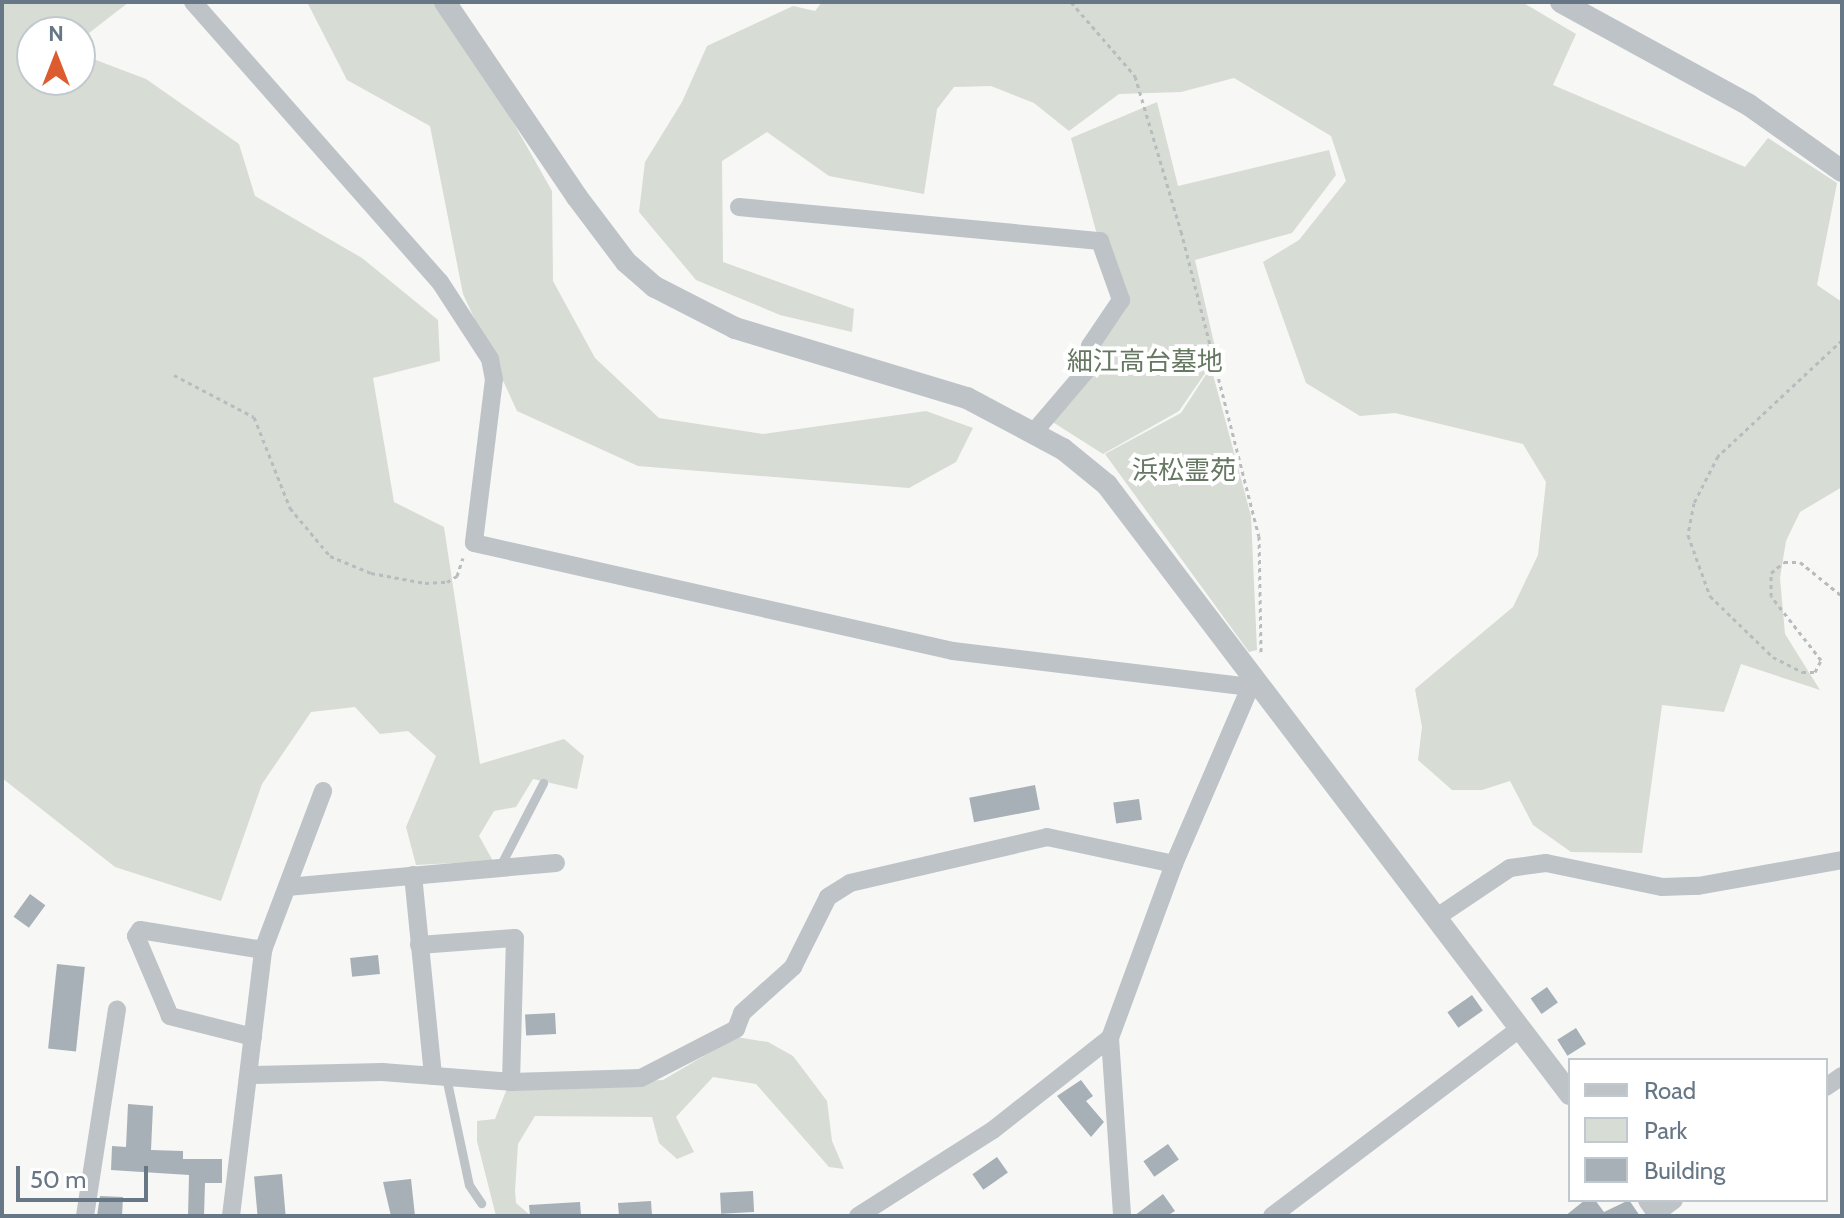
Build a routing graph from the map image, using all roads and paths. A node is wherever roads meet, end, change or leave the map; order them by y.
1 (193, 2) edge
2 (445, 2) edge
3 (1071, 2) edge
4 (1561, 2) edge
5 (1842, 171) edge
6 (739, 207) dead end
7 (1842, 340) edge
8 (174, 375) dead end
9 (1034, 432) junction
10 (474, 543) junction
11 (1842, 596) edge
12 (1254, 676) junction
13 (543, 783) dead end
14 (323, 791) dead end
15 (1842, 860) edge
16 (556, 863) dead end
17 (1174, 864) junction
18 (499, 868) junction
19 (413, 875) junction
20 (287, 887) junction
21 (1437, 917) junction
22 (419, 945) junction
23 (263, 950) junction
24 (117, 1009) dead end
25 (1521, 1028) junction
26 (253, 1037) junction
27 (1110, 1038) junction
28 (249, 1075) junction
29 (440, 1077) junction
30 (511, 1082) junction
31 (1568, 1091) edge
32 (481, 1203) dead end
33 (85, 1216) edge
34 (231, 1216) edge
35 (858, 1216) edge
36 (1122, 1216) edge
37 (1272, 1216) edge

1 - 10 street
2 - 9 street
3 - 12 path
4 - 5 street
6 - 9 street
7 - 11 path
8 - 10 path
9 - 12 street
10 - 12 street
12 - 17 street
12 - 21 street
13 - 18 lane
14 - 20 street
15 - 21 street
16 - 18 street
17 - 27 street
17 - 30 street
18 - 19 street
19 - 20 street
19 - 22 street
20 - 23 street
21 - 25 street
22 - 29 street
22 - 30 street
23 - 26 street
23 - 26 street
24 - 33 street
25 - 31 street
25 - 37 street
26 - 28 street
27 - 35 street
27 - 36 street
28 - 29 street
28 - 34 street
29 - 30 street
29 - 32 lane

